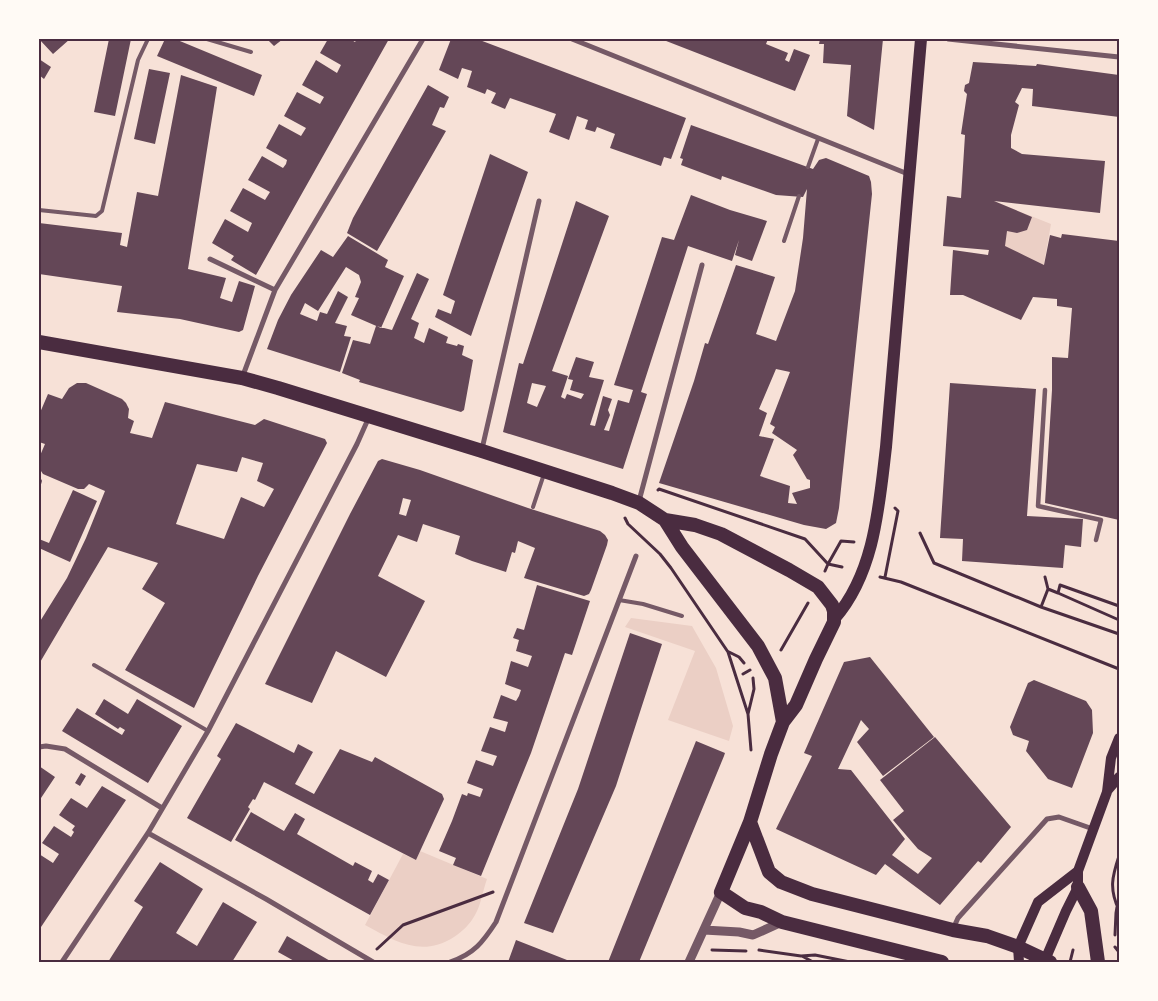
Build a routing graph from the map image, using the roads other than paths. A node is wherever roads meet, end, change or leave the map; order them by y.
1 (148, 39) edge
2 (207, 39) edge
3 (422, 39) edge
4 (572, 39) edge
5 (921, 39) edge
6 (948, 39) edge
7 (251, 52) dead end
8 (1119, 57) edge
9 (818, 139) junction
10 (808, 167) dead end
11 (909, 175) junction
12 (799, 196) dead end
13 (539, 201) dead end
14 (39, 210) edge
15 (784, 241) dead end
16 (210, 259) dead end
17 (702, 265) dead end
18 (275, 290) junction
19 (39, 342) edge
20 (242, 378) junction
21 (1045, 390) dead end
22 (369, 417) junction
23 (482, 451) junction
24 (544, 472) junction
25 (639, 503) junction
26 (533, 507) dead end
27 (665, 520) junction
28 (1096, 540) dead end
29 (636, 556) dead end
30 (619, 600) junction
31 (682, 616) dead end
32 (835, 618) junction
33 (94, 665) dead end
34 (783, 722) junction
35 (208, 730) junction
36 (1119, 738) edge
37 (39, 747) edge
38 (1119, 777) edge
39 (1107, 792) junction
40 (162, 808) junction
41 (750, 822) junction
42 (1093, 830) junction
43 (148, 833) junction
44 (1078, 871) junction
45 (1078, 887) junction
46 (721, 892) junction
47 (782, 922) junction
48 (704, 930) junction
49 (953, 930) junction
50 (1018, 947) junction
51 (1046, 961) edge
52 (62, 962) edge
53 (373, 962) edge
54 (450, 962) edge
55 (689, 962) edge
56 (942, 962) edge
57 (1019, 962) edge
58 (1098, 962) edge

1 - 14 lane
2 - 7 lane
3 - 18 street
4 - 9 street
5 - 11 main road
6 - 8 street
9 - 10 lane
9 - 11 street
11 - 32 main road
12 - 15 lane
13 - 23 street
16 - 18 street
17 - 25 street
18 - 20 street
19 - 20 highway
20 - 22 highway
21 - 28 street
22 - 23 highway
22 - 35 street
23 - 24 highway
24 - 25 highway
24 - 26 lane
25 - 27 highway
27 - 32 highway
27 - 34 highway
29 - 30 street
30 - 31 lane
30 - 54 street
32 - 34 highway
33 - 35 lane
34 - 41 highway
35 - 40 street
36 - 39 main road
37 - 40 street
38 - 39 main road
39 - 42 main road
40 - 43 street
41 - 46 highway
41 - 49 highway
42 - 44 main road
42 - 49 street
43 - 52 street
43 - 53 street
44 - 45 main road
44 - 50 main road
45 - 51 main road
45 - 58 highway
46 - 47 highway
46 - 48 street
47 - 48 street
47 - 56 highway
48 - 55 street
49 - 50 highway
50 - 51 highway
50 - 57 main road

